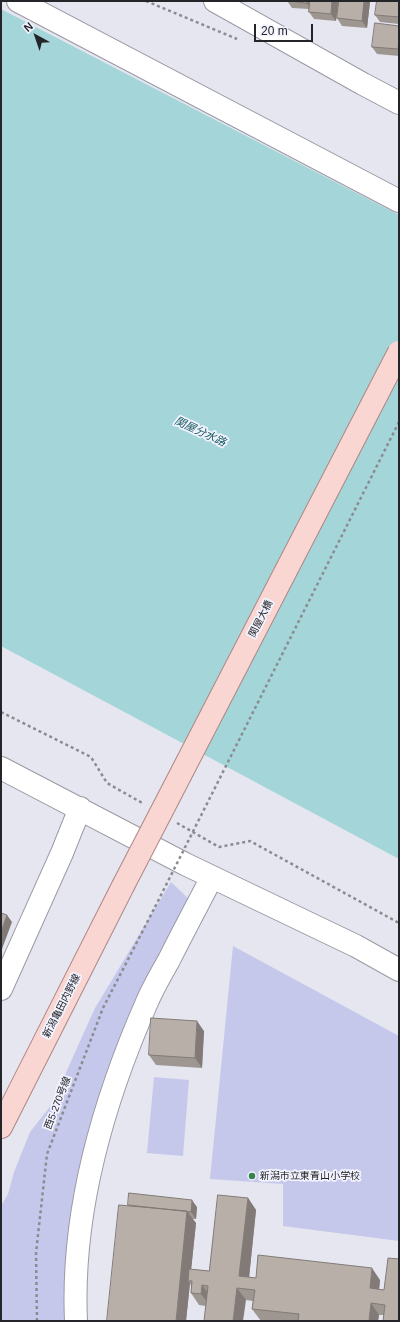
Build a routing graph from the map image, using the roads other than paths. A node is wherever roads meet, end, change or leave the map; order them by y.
1 (18, 1) edge
2 (215, 1) edge
3 (399, 103) edge
4 (399, 201) edge
5 (399, 352) edge
6 (1, 768) edge
7 (80, 808) junction
8 (212, 877) junction
9 (123, 886) joint
10 (399, 970) edge
11 (1, 990) edge
12 (1, 1127) edge
13 (76, 1321) edge

1 - 4 street
2 - 3 street
5 - 9 main road, 関屋大橋, bridge
6 - 7 street
7 - 8 street
7 - 11 street
8 - 10 street
8 - 13 street
9 - 12 main road, 新潟亀田内野線

